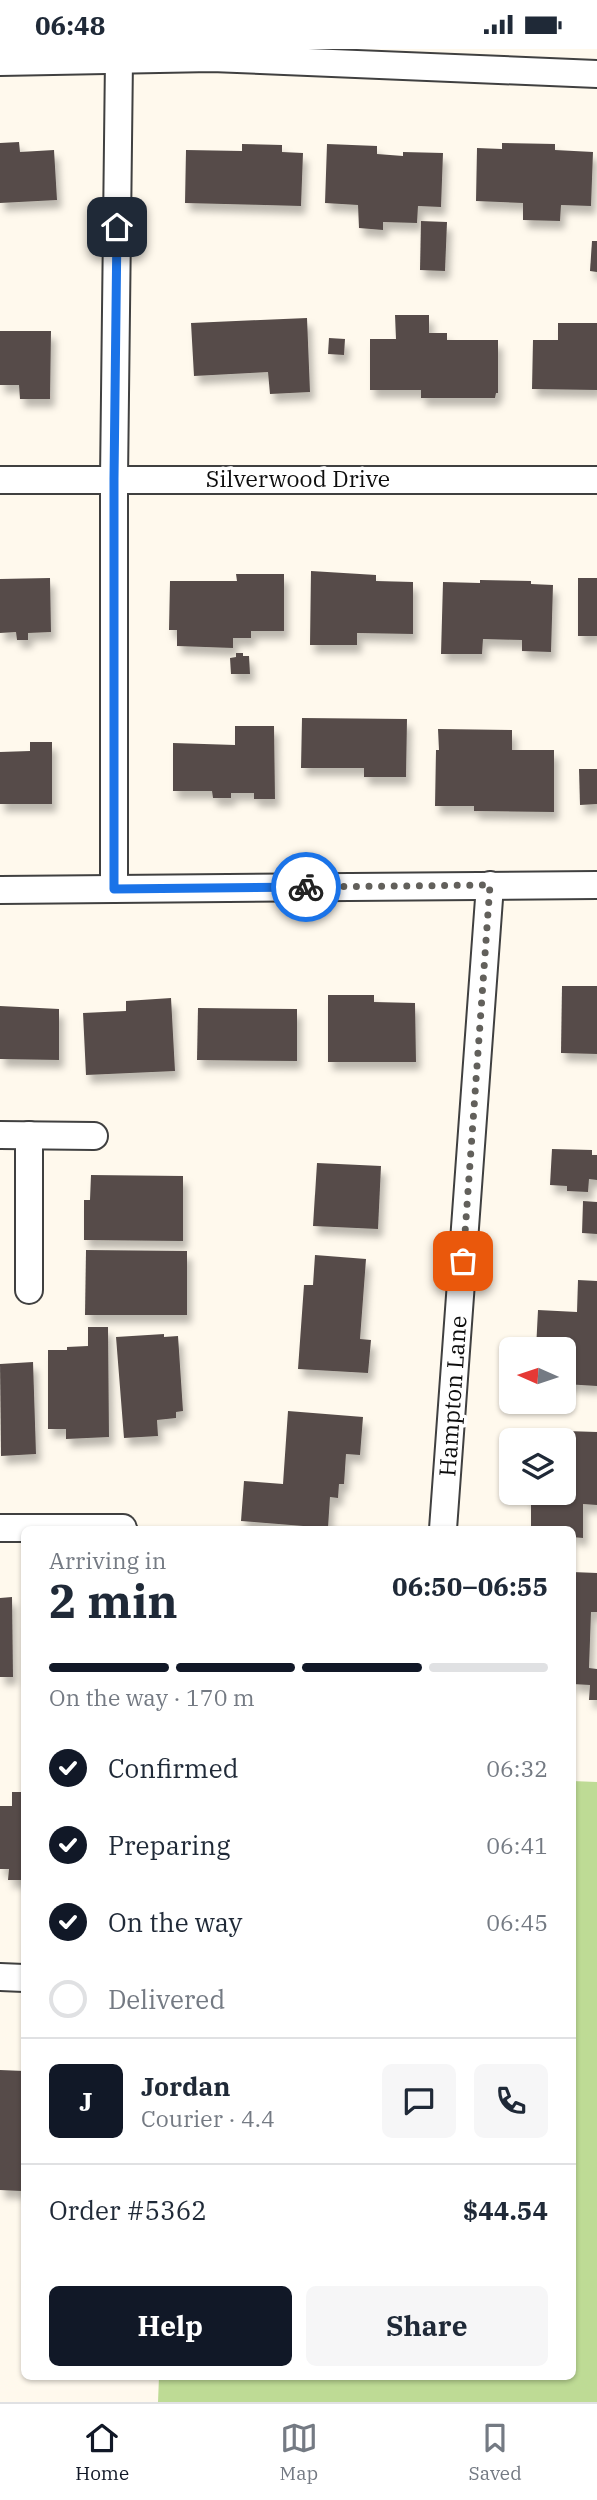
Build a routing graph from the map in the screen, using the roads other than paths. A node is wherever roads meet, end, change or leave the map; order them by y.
1 (119, 59) junction
2 (0, 62) edge
3 (597, 74) edge
4 (114, 479) junction
5 (0, 480) edge
6 (597, 480) edge
7 (490, 885) junction
8 (597, 885) edge
9 (114, 889) junction
10 (0, 890) edge
11 (0, 1135) edge
12 (29, 1135) junction
13 (94, 1136) dead end
14 (29, 1290) dead end
15 (443, 1526) edge
16 (0, 1528) edge
17 (21, 1528) edge
18 (0, 1977) edge
19 (21, 1978) edge

1 - 2 street
1 - 3 street
1 - 4 street
4 - 5 street, Silverwood Drive
4 - 6 street, Silverwood Drive
4 - 9 street
7 - 8 street
7 - 9 street
7 - 15 street, Hampton Lane
9 - 10 street
11 - 12 street
12 - 13 street
12 - 14 street
16 - 17 street
18 - 19 street

